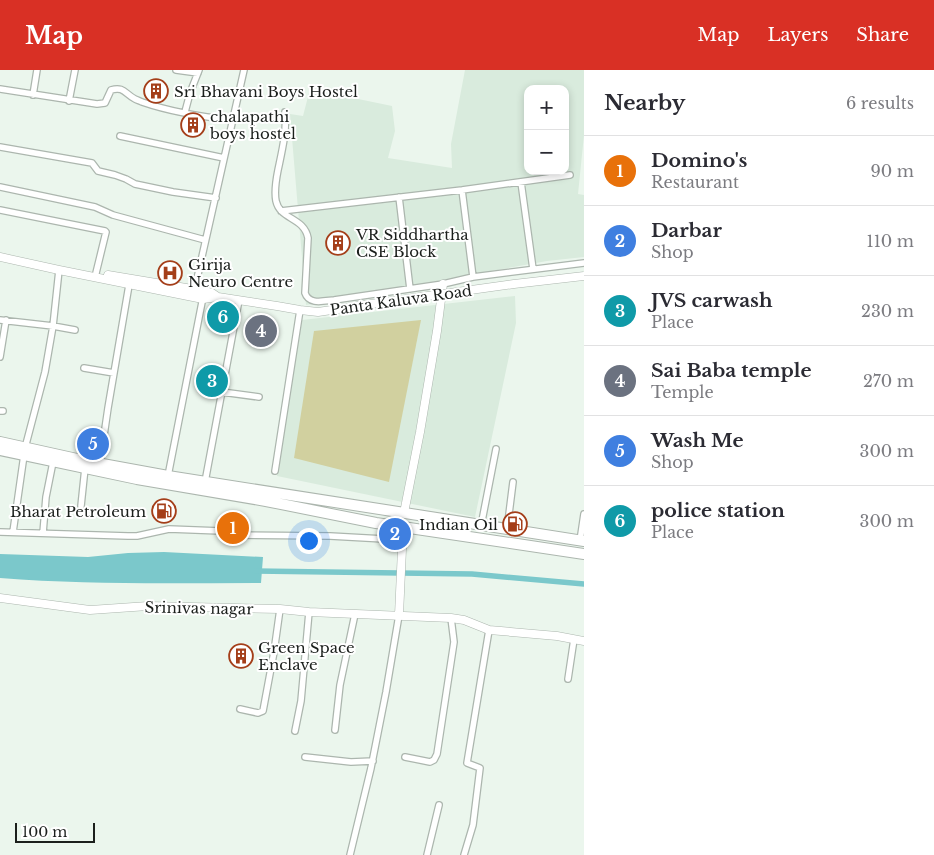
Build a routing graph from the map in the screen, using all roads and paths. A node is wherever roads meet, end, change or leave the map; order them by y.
1 (37, 70) edge
2 (74, 70) edge
3 (176, 70) edge
4 (244, 70) edge
5 (198, 72) edge
6 (0, 89) edge
7 (33, 95) junction
8 (69, 101) junction
9 (185, 112) junction
10 (284, 112) dead end
11 (234, 120) junction
12 (120, 136) dead end
13 (0, 146) edge
14 (224, 158) junction
15 (570, 175) dead end
16 (520, 182) junction
17 (0, 186) edge
18 (462, 190) junction
19 (399, 197) junction
20 (216, 198) junction
21 (0, 210) edge
22 (281, 211) junction
23 (205, 240) junction
24 (0, 253) edge
25 (0, 257) edge
26 (584, 263) edge
27 (534, 269) junction
28 (59, 270) junction
29 (96, 273) junction
30 (473, 276) junction
31 (584, 276) edge
32 (443, 284) junction
33 (129, 285) junction
34 (410, 288) junction
35 (193, 293) junction
36 (204, 295) junction
37 (240, 300) junction
38 (300, 310) junction
39 (3, 320) edge
40 (53, 326) junction
41 (75, 330) dead end
42 (0, 357) edge
43 (84, 368) dead end
44 (114, 373) junction
45 (222, 392) junction
46 (258, 397) dead end
47 (0, 442) edge
48 (496, 449) dead end
49 (0, 450) edge
50 (25, 451) junction
51 (53, 462) junction
52 (100, 463) junction
53 (85, 468) junction
54 (275, 471) dead end
55 (168, 476) junction
56 (205, 482) junction
57 (513, 482) dead end
58 (81, 506) dead end
59 (404, 513) junction
60 (584, 514) edge
61 (482, 526) junction
62 (403, 527) junction
63 (507, 530) junction
64 (0, 532) edge
65 (13, 532) junction
66 (43, 533) junction
67 (402, 540) junction
68 (582, 541) edge
69 (584, 554) edge
70 (0, 598) edge
71 (280, 609) junction
72 (310, 612) junction
73 (355, 614) junction
74 (399, 615) junction
75 (451, 618) junction
76 (488, 630) junction
77 (574, 639) junction
78 (584, 641) edge
79 (568, 679) dead end
80 (240, 709) dead end
81 (335, 730) dead end
82 (295, 731) dead end
83 (305, 757) dead end
84 (405, 757) dead end
85 (373, 761) junction
86 (439, 805) dead end
87 (350, 855) edge
88 (427, 855) edge
89 (464, 855) edge

1 - 7 street
2 - 8 street
3 - 5 street
4 - 11 street
5 - 9 street
6 - 7 street
7 - 8 street
8 - 9 street
9 - 11 street
10 - 22 street
11 - 14 street
12 - 14 street
13 - 20 street
14 - 20 street
15 - 16 street
16 - 18 street
16 - 27 street
17 - 23 street
18 - 19 street
18 - 30 street
19 - 22 street
19 - 34 street
20 - 23 street
21 - 29 street
22 - 34 street
23 - 35 street
24 - 29 street, Panta Kaluva Road
25 - 28 street, Panta Kaluva Road
26 - 27 street
27 - 30 street
28 - 33 street, Panta Kaluva Road
28 - 40 street
29 - 35 street, Panta Kaluva Road
30 - 32 street
31 - 38 street, Panta Kaluva Road, bridge
32 - 34 street
32 - 59 street
33 - 35 street, Panta Kaluva Road
33 - 44 street
35 - 36 street, Panta Kaluva Road
36 - 37 street, Panta Kaluva Road
36 - 55 street
37 - 38 street, Panta Kaluva Road
37 - 45 street
38 - 54 street
39 - 40 street
39 - 42 street
40 - 41 street
40 - 50 street
43 - 44 street
44 - 52 street
45 - 46 street
45 - 56 street
47 - 50 highway
48 - 61 street
49 - 50 highway
50 - 51 highway
50 - 52 highway
50 - 65 street
51 - 53 highway
51 - 66 street
52 - 55 highway
53 - 58 street
53 - 62 highway
55 - 56 highway
56 - 59 highway
57 - 63 street
59 - 61 highway
60 - 68 street
61 - 63 highway
62 - 67 street
62 - 69 highway
63 - 68 highway
64 - 65 street
65 - 66 street
66 - 67 street
67 - 74 street
70 - 71 street, Srinivas nagar
71 - 72 street, Srinivas nagar
71 - 80 street
72 - 73 street, Srinivas nagar
72 - 82 street
73 - 74 street, Srinivas nagar
73 - 81 street
74 - 75 street, Srinivas nagar
74 - 85 street
75 - 76 street, Srinivas nagar
75 - 84 street
76 - 77 street, Srinivas nagar
76 - 89 street
77 - 78 street, Srinivas nagar
77 - 79 street
83 - 85 street
85 - 87 street
86 - 88 street

